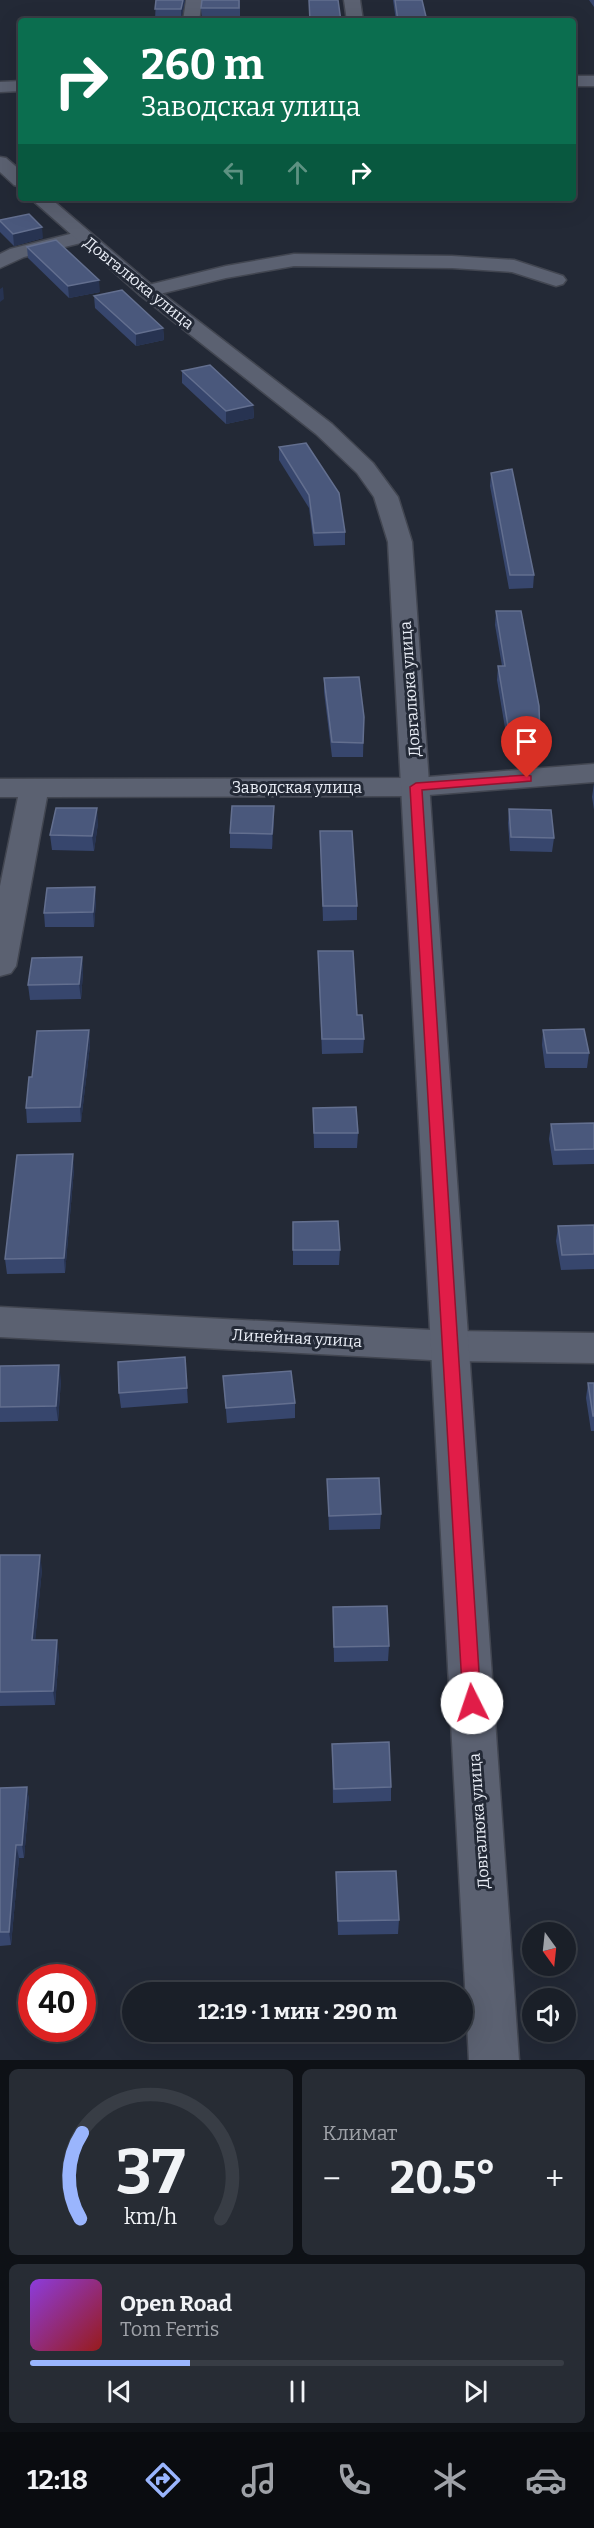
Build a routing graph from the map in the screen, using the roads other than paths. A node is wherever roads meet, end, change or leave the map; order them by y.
1 (194, 0) edge
2 (352, 0) edge
3 (191, 18) edge
4 (355, 18) edge
5 (576, 81) edge
6 (594, 81) edge
7 (18, 86) edge
8 (0, 87) edge
9 (0, 162) edge
10 (18, 179) edge
11 (42, 201) edge
12 (82, 237) junction
13 (0, 262) edge
14 (556, 280) dead end
15 (147, 291) junction
16 (594, 773) edge
17 (416, 787) junction
18 (0, 788) edge
19 (34, 788) junction
20 (0, 966) edge
21 (0, 1322) edge
22 (450, 1346) junction
23 (594, 1348) edge
24 (494, 2060) edge

1 - 3 street
2 - 4 street
5 - 6 street
7 - 8 street
9 - 10 street
11 - 12 street, Довгалюка улица
12 - 13 street
12 - 15 street, Довгалюка улица
14 - 15 street
15 - 17 street, Довгалюка улица
16 - 17 street, Заводская улица
17 - 19 street, Заводская улица
17 - 22 street, Довгалюка улица
18 - 19 street, Заводская улица
19 - 20 street
21 - 22 street, Линейная улица
22 - 23 street, Линейная улица
22 - 24 street, Довгалюка улица

